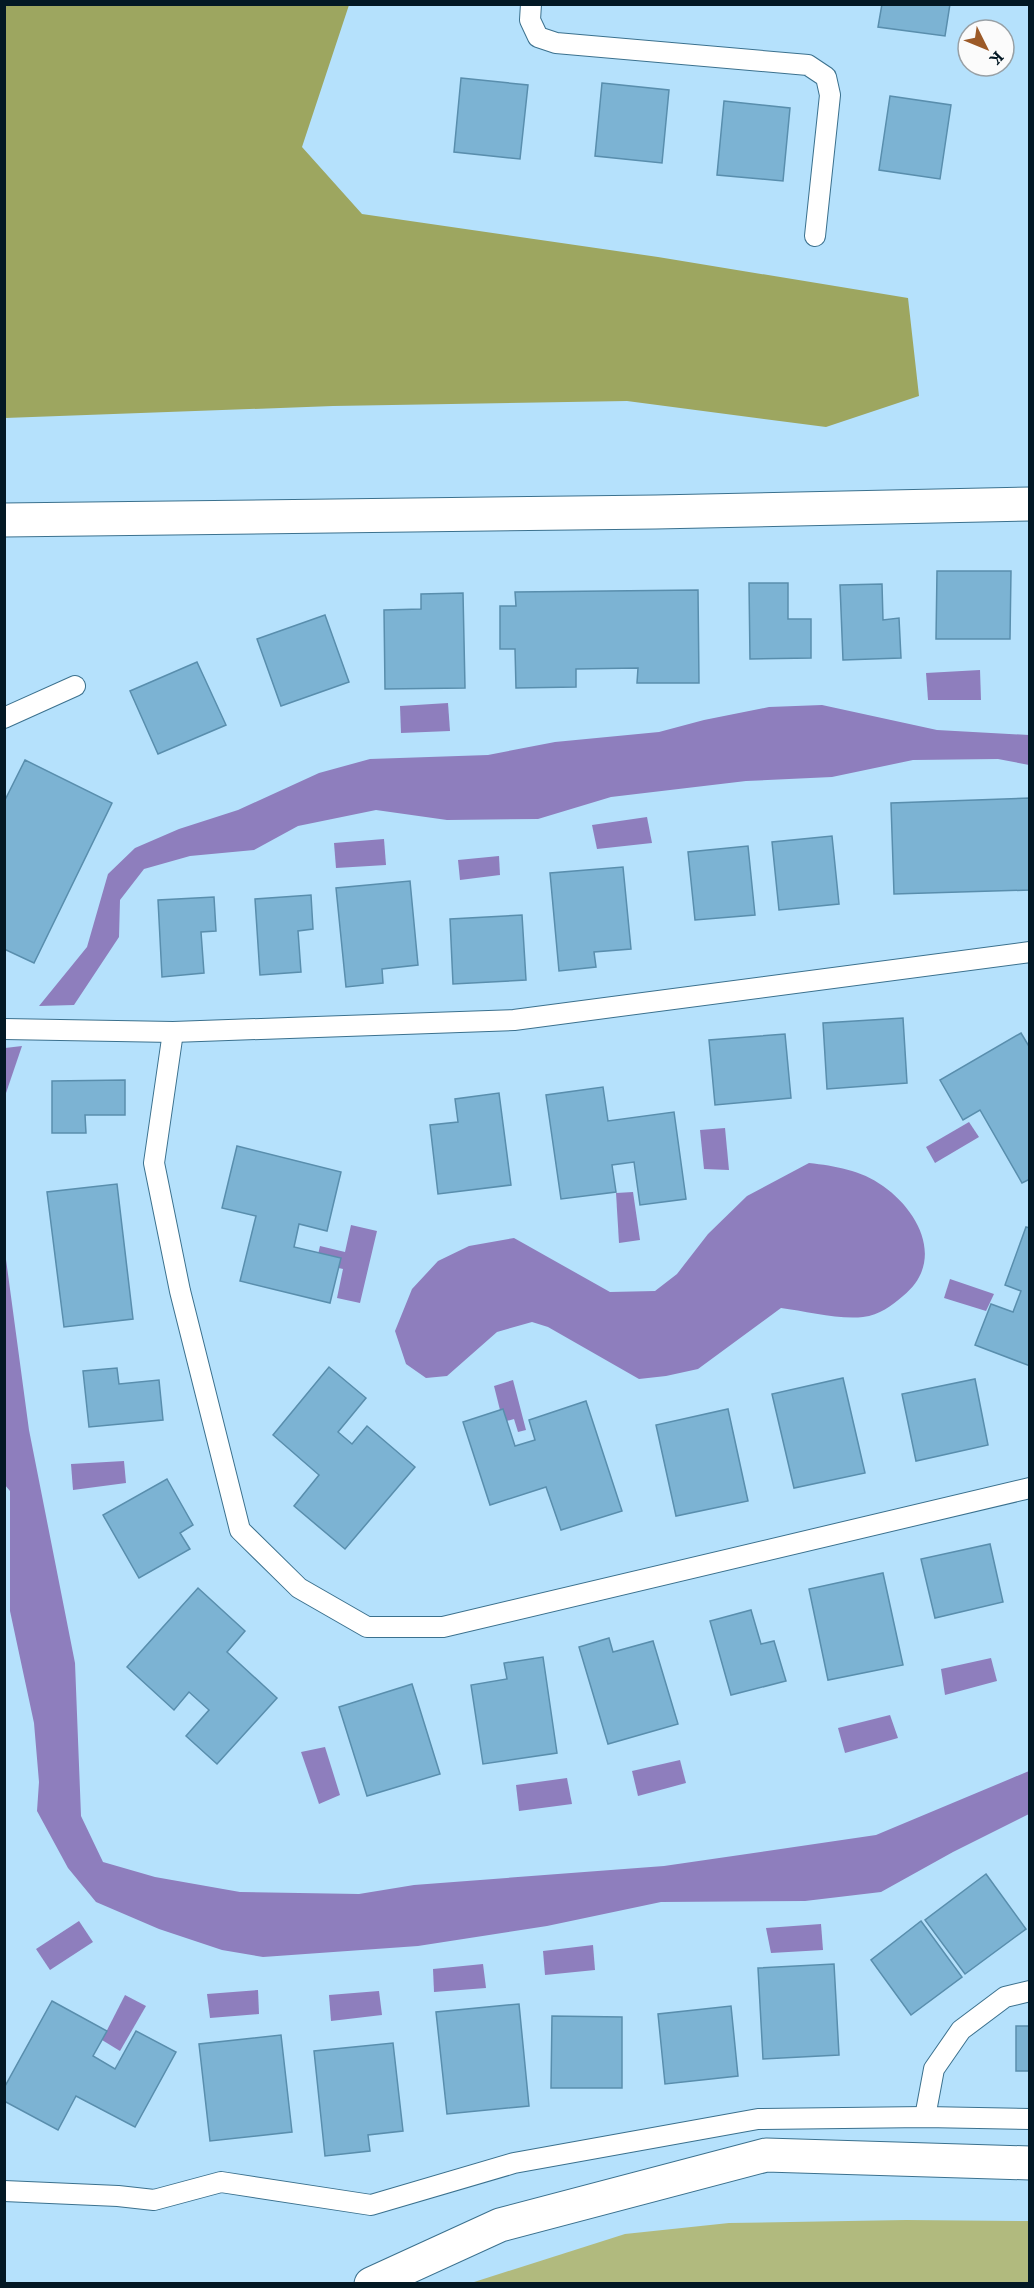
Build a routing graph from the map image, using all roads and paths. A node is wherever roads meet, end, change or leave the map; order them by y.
1 (531, 4) edge
2 (815, 236) dead end
3 (1029, 504) edge
4 (4, 520) edge
5 (75, 686) dead end
6 (4, 718) edge
7 (1029, 952) edge
8 (4, 1029) edge
9 (173, 1032) junction
10 (1029, 1488) edge
11 (1029, 1992) edge
12 (925, 2117) junction
13 (1029, 2119) edge
14 (1029, 2163) edge
15 (4, 2191) edge
16 (371, 2283) edge

1 - 2 lane
3 - 4 street
5 - 6 lane
7 - 9 lane
8 - 9 lane
9 - 10 lane
11 - 12 lane
12 - 13 lane
12 - 15 lane
14 - 16 street

